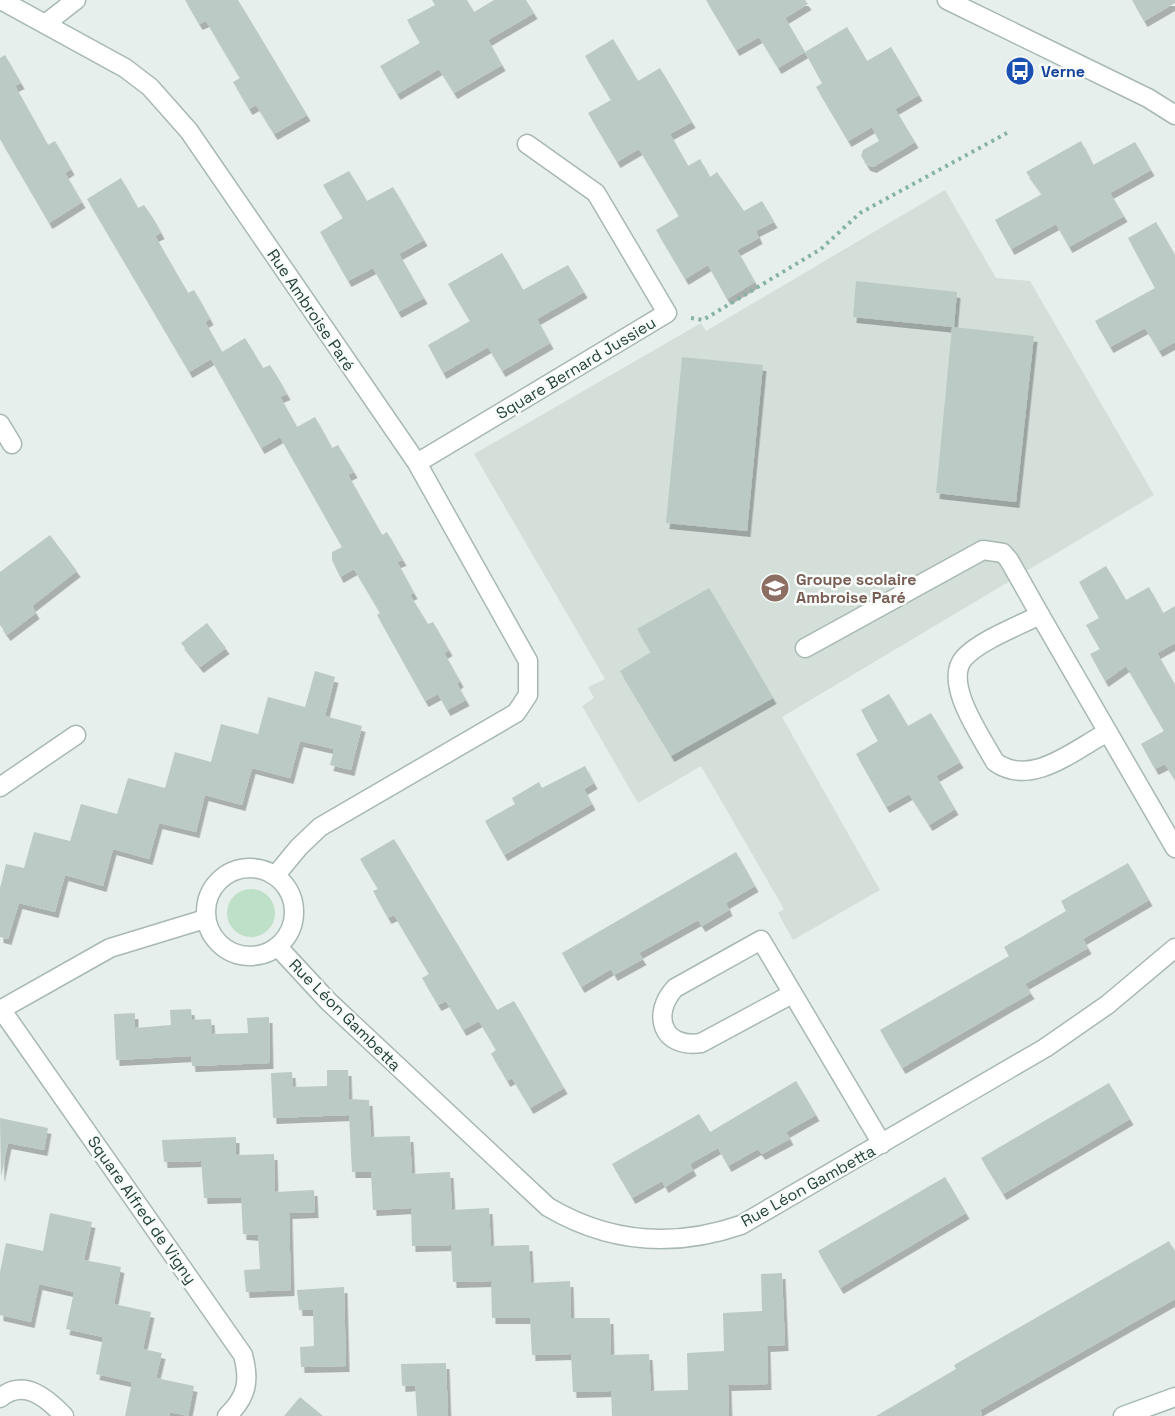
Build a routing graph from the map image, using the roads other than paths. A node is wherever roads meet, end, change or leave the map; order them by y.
1 (1, 0) edge
2 (76, 0) edge
3 (947, 0) edge
4 (45, 24) junction
5 (1175, 116) edge
6 (527, 144) dead end
7 (0, 424) edge
8 (12, 444) dead end
9 (417, 463) junction
10 (1040, 615) junction
11 (805, 648) dead end
12 (1107, 733) junction
13 (76, 735) dead end
14 (0, 788) edge
15 (1175, 848) edge
16 (275, 876) junction
17 (205, 919) junction
18 (278, 946) junction
19 (1175, 948) edge
20 (792, 994) junction
21 (1, 1009) edge
22 (882, 1144) junction
23 (1175, 1397) edge
24 (0, 1398) edge
25 (64, 1416) edge
26 (227, 1416) edge
27 (1123, 1416) edge

1 - 4 street, Rue Ambroise Paré
2 - 4 street
3 - 5 street
4 - 9 street, Rue Ambroise Paré
6 - 9 street, Square Bernard Jussieu
7 - 8 street
9 - 16 street, Rue Ambroise Paré
10 - 11 street
10 - 12 street
10 - 12 street
12 - 15 street
13 - 14 street
16 - 17 street
16 - 18 street, Rue Léon Gambetta
17 - 18 street, Rue Léon Gambetta
17 - 21 street
18 - 22 street, Rue Léon Gambetta
19 - 22 street, Rue Léon Gambetta
20 - 20 street
20 - 22 street
21 - 26 street, Square Alfred de Vigny
23 - 27 street
24 - 25 street

